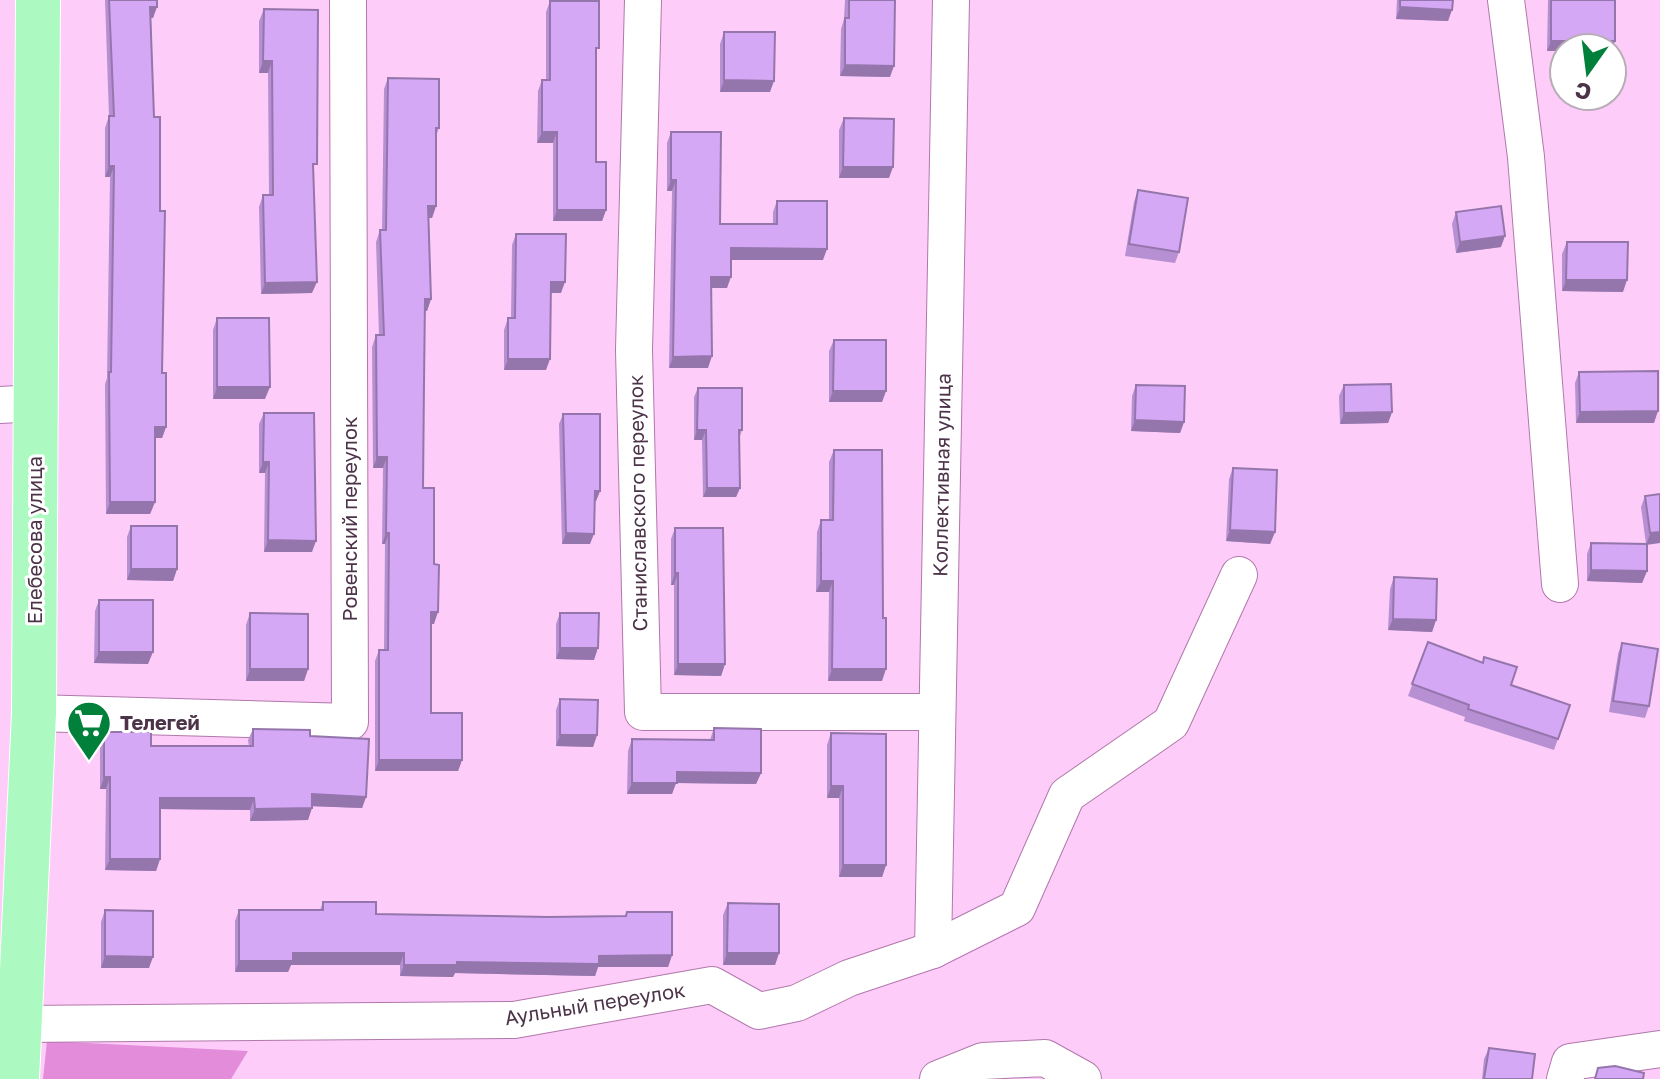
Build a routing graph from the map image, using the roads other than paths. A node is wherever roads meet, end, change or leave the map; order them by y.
1 (38, 0) edge
2 (348, 0) edge
3 (643, 0) edge
4 (951, 0) edge
5 (1506, 0) edge
6 (18, 404) edge
7 (1239, 575) dead end
8 (1560, 584) dead end
9 (937, 712) junction
10 (34, 713) junction
11 (13, 888) edge
12 (933, 950) junction
13 (10, 1027) edge
14 (1660, 1049) edge
15 (17, 1079) edge
16 (938, 1079) edge
17 (1083, 1079) edge
18 (1565, 1079) edge

1 - 6 main road, Елебесова улица
2 - 10 street, Ровенский переулок
3 - 9 street, Станиславского переулок
4 - 9 street, Коллективная улица
5 - 8 street
6 - 10 main road, Елебесова улица
7 - 12 street, Аульный переулок
9 - 12 street, Коллективная улица
10 - 11 main road, Елебесова улица
11 - 13 main road, Елебесова улица
12 - 13 street, Аульный переулок
13 - 15 main road, Елебесова улица
14 - 18 street
16 - 17 street

